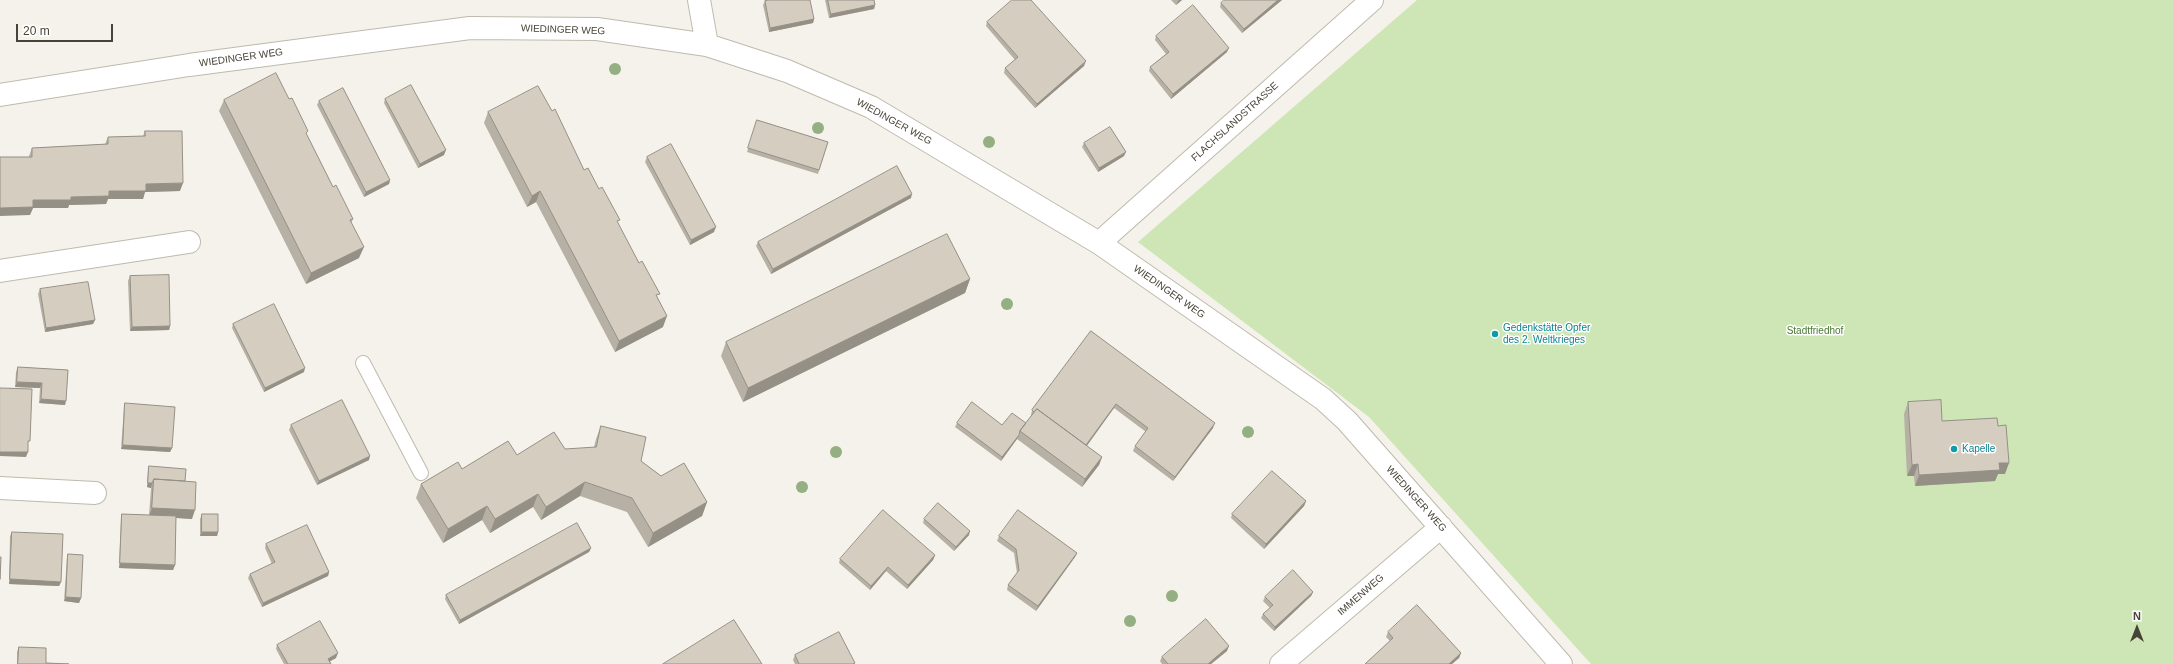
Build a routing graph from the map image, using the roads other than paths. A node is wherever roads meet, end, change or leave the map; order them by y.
1 (699, 0) edge
2 (1372, 0) edge
3 (707, 45) junction
4 (0, 95) edge
5 (189, 242) dead end
6 (1099, 244) junction
7 (0, 271) edge
8 (363, 363) dead end
9 (421, 473) dead end
10 (0, 488) edge
11 (95, 493) dead end
12 (1441, 527) junction
13 (1281, 664) edge
14 (1561, 664) edge

1 - 3 street
2 - 6 street, FLACHSLANDSTRASSE
3 - 4 street, WIEDINGER WEG
3 - 6 street, WIEDINGER WEG
5 - 7 street
6 - 12 street, WIEDINGER WEG
8 - 9 lane
10 - 11 street
12 - 13 street, IMMENWEG
12 - 14 street, WIEDINGER WEG

